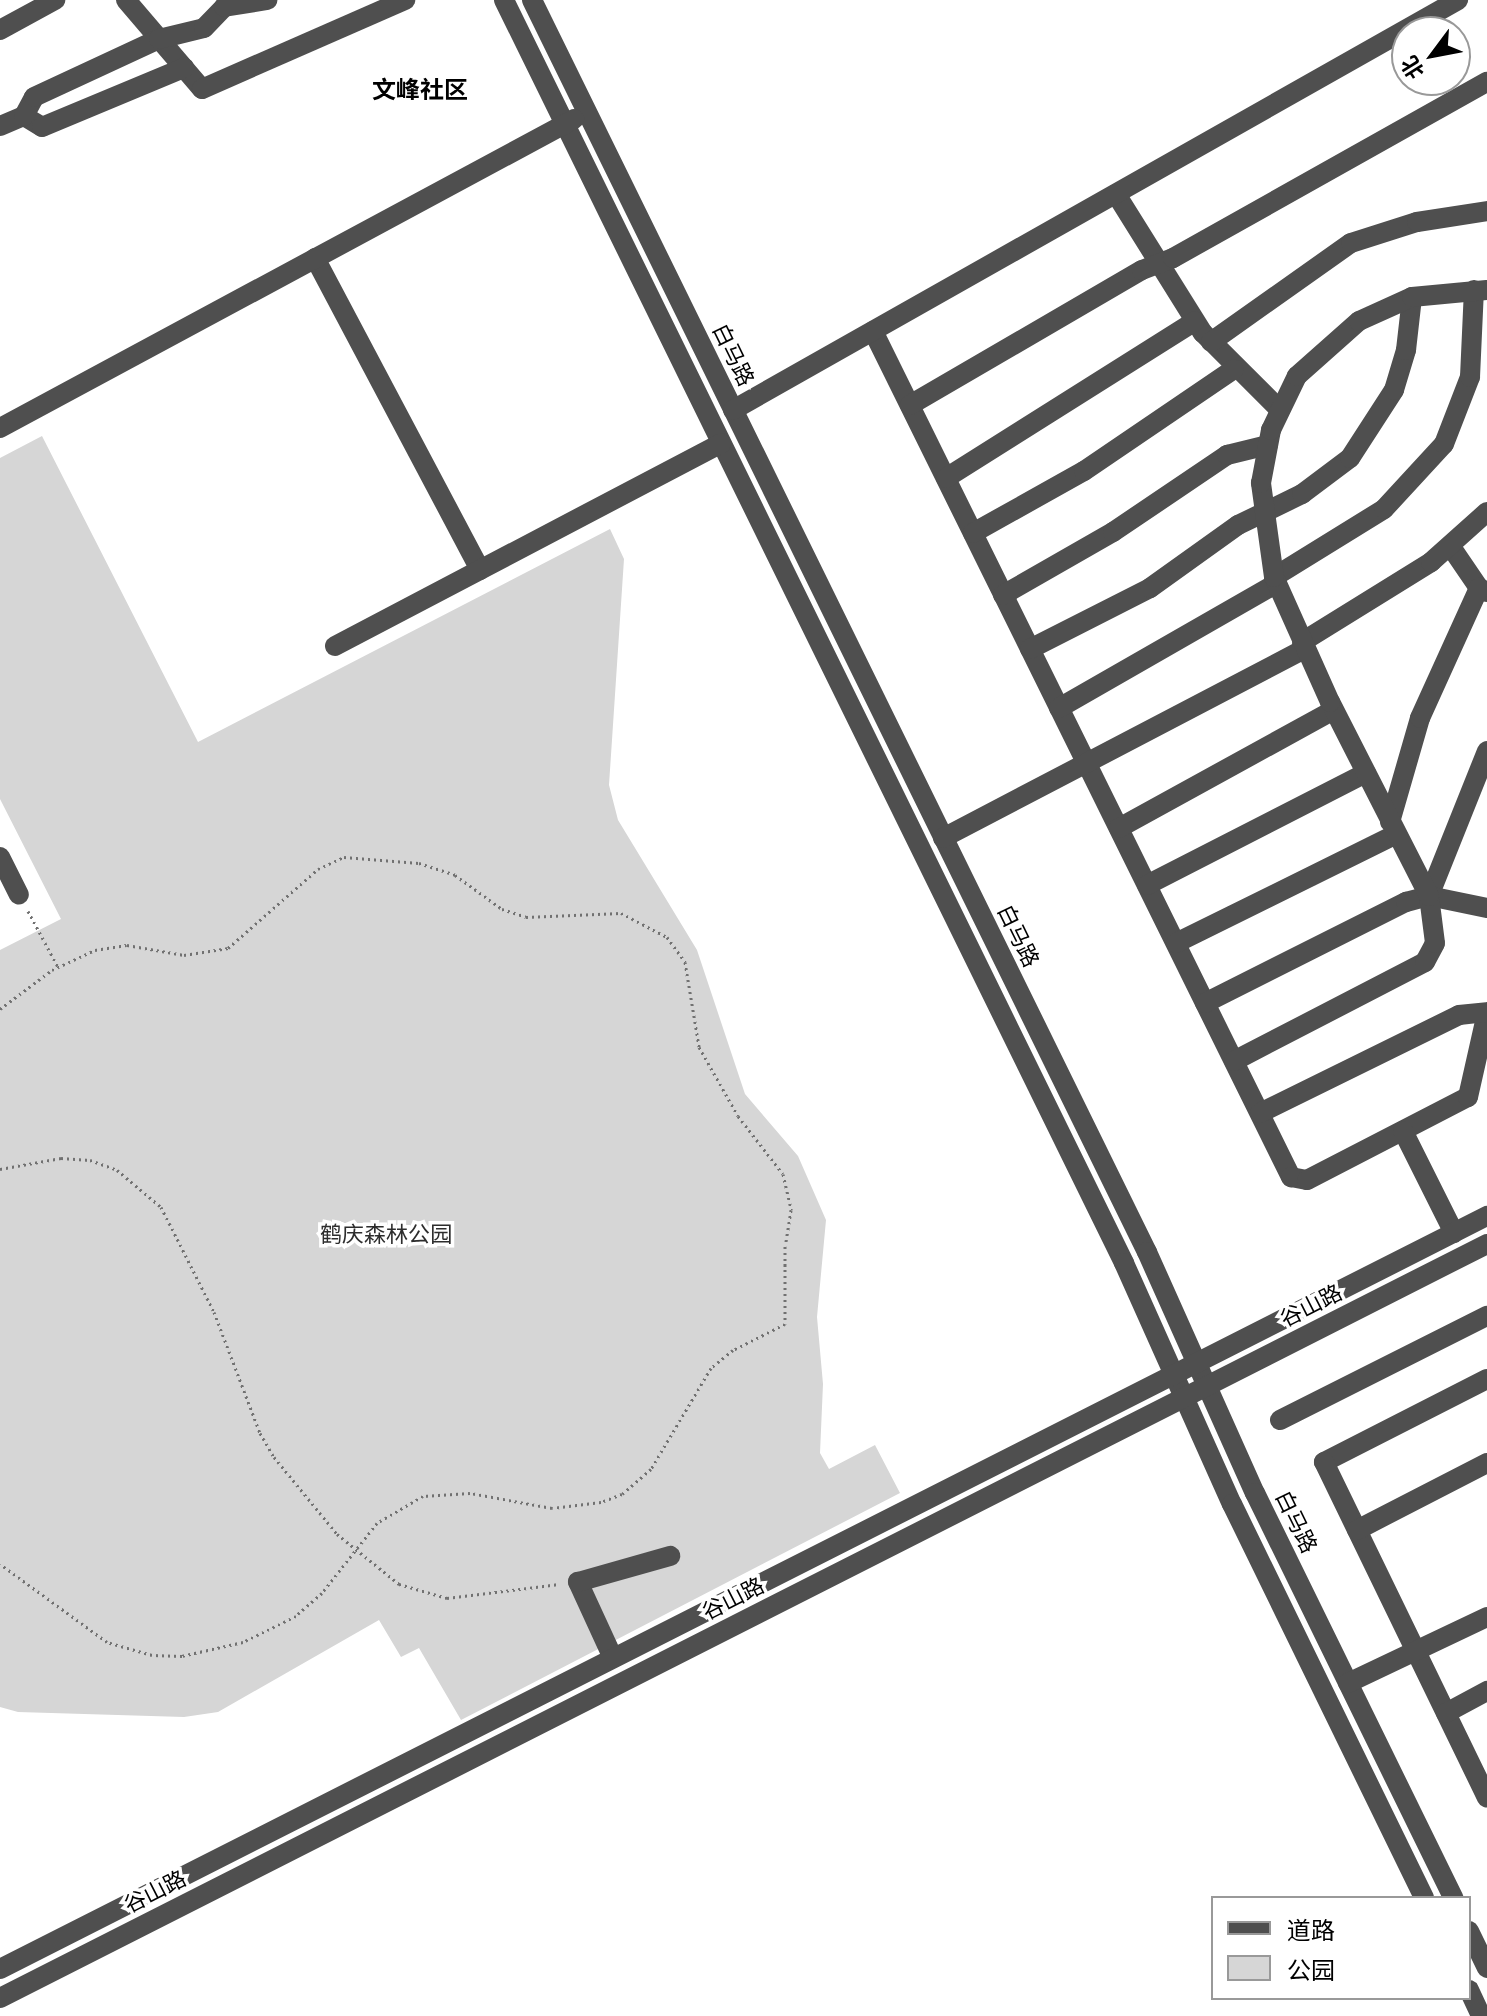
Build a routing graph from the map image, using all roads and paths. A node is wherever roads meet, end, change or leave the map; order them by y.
1 (55, 0) edge
2 (126, 0) edge
3 (267, 0) edge
4 (405, 0) edge
5 (504, 0) edge
6 (532, 0) edge
7 (1458, 0) edge
8 (0, 30) edge
9 (159, 39) junction
10 (184, 68) junction
11 (1487, 82) edge
12 (587, 112) junction
13 (24, 116) junction
14 (564, 124) junction
15 (0, 126) edge
16 (1116, 194) junction
17 (1487, 211) edge
18 (315, 258) junction
19 (1158, 264) junction
20 (1481, 290) edge
21 (1412, 297) junction
22 (1195, 321) junction
23 (873, 331) junction
24 (1211, 342) junction
25 (1234, 369) junction
26 (910, 405) junction
27 (1279, 409) junction
28 (733, 410) junction
29 (0, 428) edge
30 (721, 443) junction
31 (1268, 445) junction
32 (946, 478) junction
33 (1487, 512) edge
34 (1263, 515) junction
35 (973, 533) junction
36 (1451, 547) junction
37 (480, 570) junction
38 (1276, 580) junction
39 (1483, 590) edge
40 (1003, 595) junction
41 (335, 646) dead end
42 (1303, 646) junction
43 (1030, 649) junction
44 (1059, 708) junction
45 (1334, 710) junction
46 (1487, 751) edge
47 (1088, 766) junction
48 (1366, 773) junction
49 (1119, 828) junction
50 (1393, 828) junction
51 (943, 838) junction
52 (0, 857) edge
53 (1147, 885) junction
54 (19, 895) joint
55 (1429, 896) junction
56 (1487, 908) edge
57 (1176, 943) junction
58 (58, 967) junction
59 (1205, 1003) junction
60 (0, 1009) edge
61 (1487, 1013) edge
62 (1234, 1061) junction
63 (1260, 1113) junction
64 (1403, 1131) junction
65 (0, 1169) edge
66 (1487, 1216) edge
67 (1454, 1233) junction
68 (1487, 1244) edge
69 (1487, 1316) edge
70 (1196, 1363) junction
71 (1173, 1374) junction
72 (1487, 1379) edge
73 (1207, 1386) junction
74 (1184, 1398) junction
75 (1280, 1420) dead end
76 (1487, 1463) edge
77 (1357, 1530) junction
78 (357, 1550) junction
79 (670, 1556) dead end
80 (0, 1564) edge
81 (578, 1582) junction
82 (1487, 1617) edge
83 (1416, 1651) junction
84 (613, 1658) junction
85 (1348, 1683) junction
86 (1487, 1691) edge
87 (1446, 1713) junction
88 (1482, 1774) edge
89 (1487, 1797) edge
90 (1423, 1896) edge
91 (1452, 1896) edge
92 (1471, 1935) edge
93 (1487, 1968) edge
94 (0, 1969) edge
95 (1471, 1994) edge
96 (0, 1998) edge
97 (1481, 2016) edge

1 - 8 street
2 - 9 street
3 - 9 street
4 - 10 street
5 - 14 street
6 - 12 street, 白马路
7 - 16 street
9 - 10 street
9 - 13 street
10 - 13 street
11 - 19 street
12 - 14 street
12 - 28 street, 白马路
13 - 15 street
14 - 18 street
14 - 30 street
16 - 19 street
16 - 23 street
17 - 24 street
18 - 29 street
18 - 37 street
19 - 22 street
19 - 26 street
20 - 21 street
20 - 38 street
21 - 27 street
21 - 34 street
22 - 24 street
22 - 32 street
23 - 26 street
23 - 28 street
24 - 25 street
25 - 27 street
25 - 35 street
26 - 32 street
27 - 31 street
28 - 51 street, 白马路
30 - 37 street
30 - 71 street
31 - 34 street
31 - 40 street
32 - 35 street
33 - 36 street
34 - 38 street
34 - 43 street
35 - 40 street
36 - 39 street
36 - 42 street
37 - 41 street
38 - 42 street
38 - 44 street
39 - 50 street
40 - 43 street
42 - 45 street
42 - 47 street
43 - 44 street
44 - 47 street
45 - 48 street
45 - 49 street
46 - 55 street
47 - 49 street
47 - 51 street
48 - 50 street
48 - 53 street
49 - 53 street
50 - 55 street
50 - 57 street
51 - 70 street, 白马路
52 - 54 street
53 - 57 street
54 - 58 path
55 - 56 street
55 - 59 street
55 - 62 street
57 - 59 street
58 - 60 path
58 - 78 path
59 - 62 street
61 - 63 street
61 - 64 street
62 - 63 street
63 - 64 street
64 - 67 street
65 - 78 path
66 - 67 street, 谷山路
67 - 70 street, 谷山路
68 - 73 street, 谷山路
69 - 75 street
70 - 71 street, 谷山路
70 - 73 street, 白马路
71 - 74 street
71 - 84 street, 谷山路
72 - 77 street
73 - 74 street, 谷山路
73 - 85 street, 白马路
74 - 90 street
74 - 96 street, 谷山路
76 - 77 street
77 - 83 street
78 - 80 path
78 - 81 path
79 - 81 street
81 - 84 street
82 - 83 street
83 - 85 street
83 - 87 street
84 - 94 street, 谷山路
85 - 91 street, 白马路
86 - 87 street
87 - 88 street
88 - 89 street
92 - 93 street
95 - 97 street

